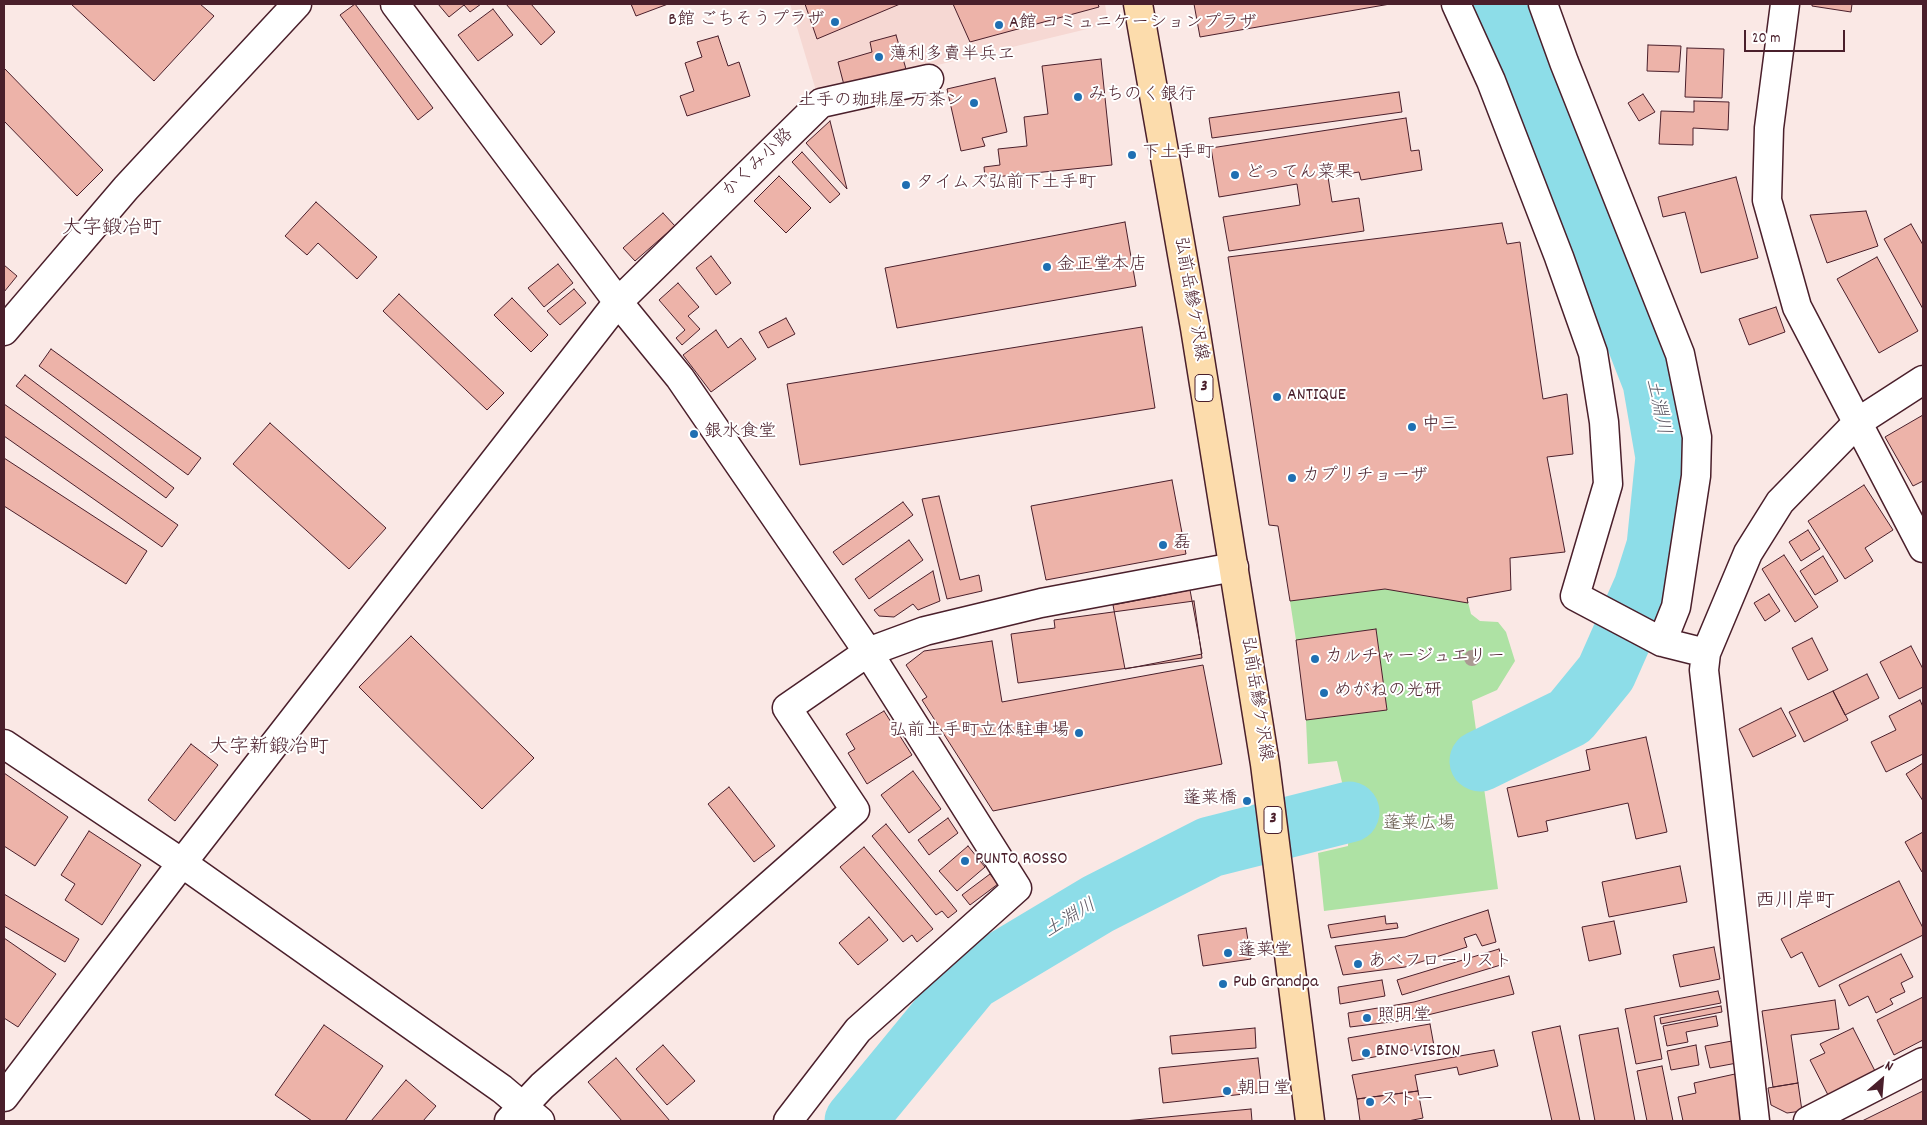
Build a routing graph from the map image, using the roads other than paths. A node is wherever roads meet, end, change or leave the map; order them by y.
1 (297, 4) edge
2 (395, 4) edge
3 (1138, 4) edge
4 (1456, 4) edge
5 (1543, 4) edge
6 (1785, 4) edge
7 (929, 79) dead end
8 (618, 302) junction
9 (4, 331) edge
10 (1923, 380) edge
11 (1858, 422) junction
12 (1923, 548) edge
13 (1234, 567) junction
14 (1662, 642) junction
15 (868, 652) junction
16 (1706, 653) junction
17 (4, 744) edge
18 (182, 863) junction
19 (1923, 1062) edge
20 (4, 1097) edge
21 (524, 1116) edge
22 (788, 1121) edge
23 (1310, 1121) edge
24 (1755, 1121) edge
25 (1808, 1121) edge

1 - 9 street
2 - 8 street
3 - 13 main road, 弘前岳鰺ケ沢線 / 3
4 - 14 street
5 - 14 street
6 - 11 street
7 - 8 street, かくみ小路
8 - 15 street
8 - 18 street, かくみ小路
10 - 11 street
11 - 12 street
11 - 16 street
13 - 15 street
13 - 23 main road, 弘前岳鰺ケ沢線 / 3
14 - 16 street
15 - 21 street
15 - 22 street
16 - 24 street
17 - 18 street
18 - 20 street, かくみ小路
18 - 21 street
19 - 25 street

